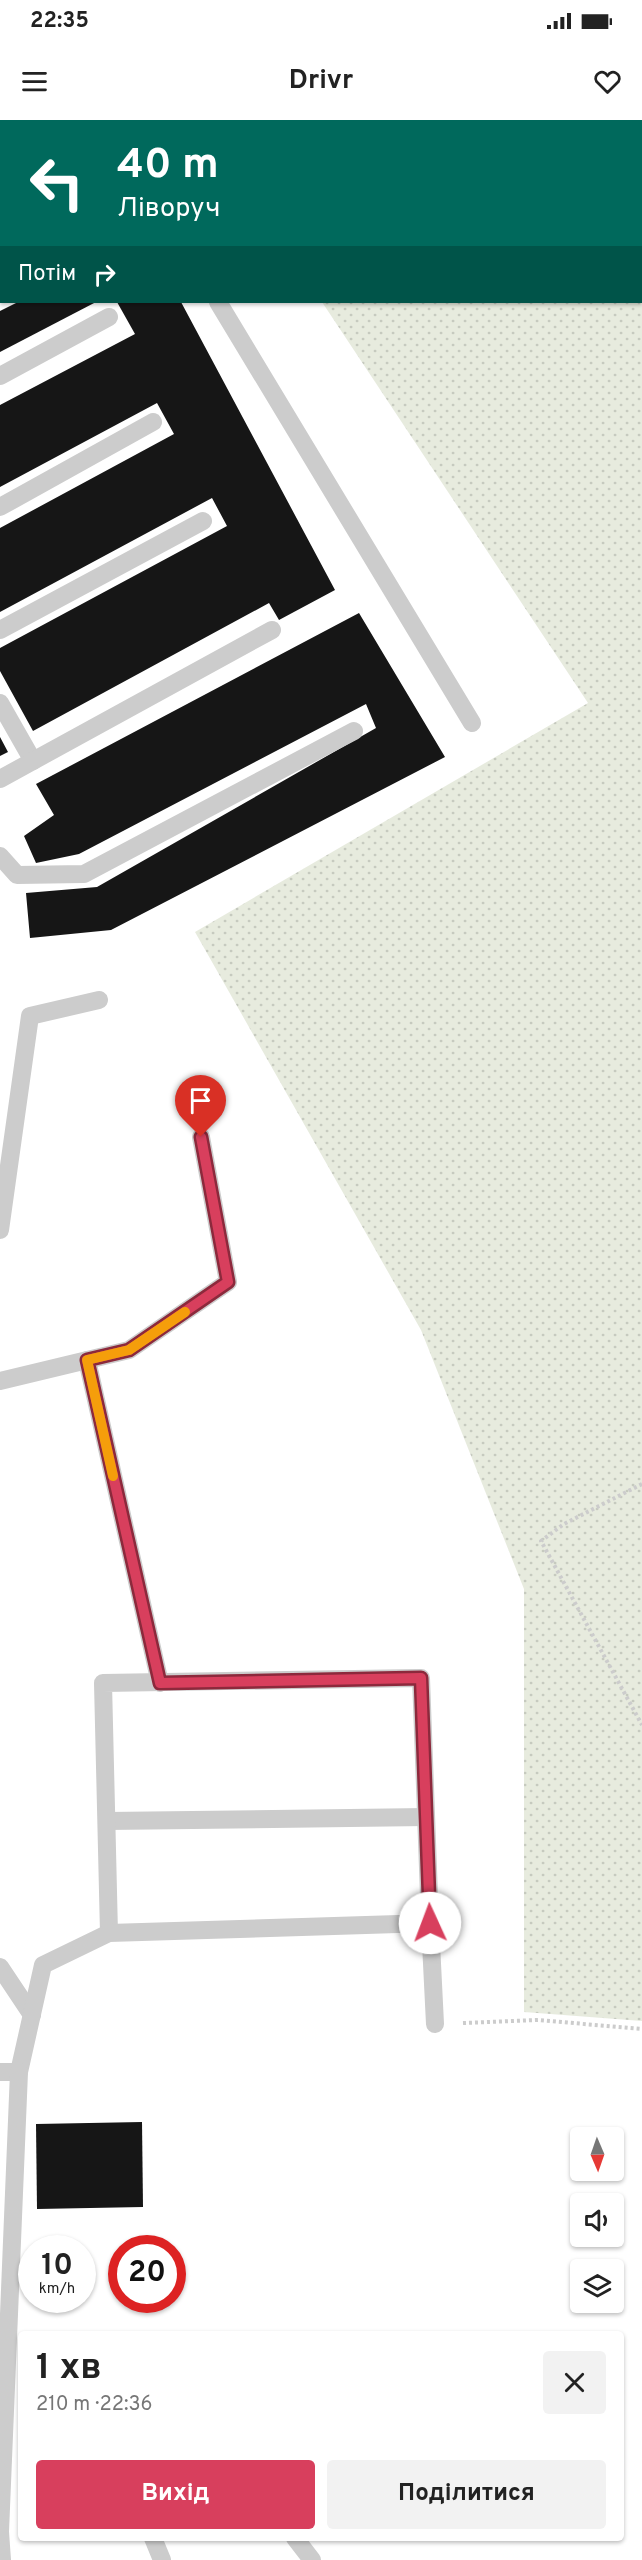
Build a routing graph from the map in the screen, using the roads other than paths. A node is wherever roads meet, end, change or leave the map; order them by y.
1 (219, 303) edge
2 (109, 317) dead end
3 (0, 376) edge
4 (153, 422) dead end
5 (0, 507) edge
6 (203, 521) dead end
7 (0, 630) edge
8 (272, 630) dead end
9 (0, 703) edge
10 (472, 723) dead end
11 (354, 731) dead end
12 (33, 761) junction
13 (0, 779) edge
14 (0, 856) edge
15 (99, 1000) dead end
16 (201, 1137) dead end
17 (0, 1230) edge
18 (87, 1360) junction
19 (0, 1381) edge
20 (160, 1683) junction
21 (426, 1817) junction
22 (107, 1821) junction
23 (430, 1923) junction
24 (110, 1933) junction
25 (0, 1967) edge
26 (32, 2015) junction
27 (435, 2024) road end
28 (0, 2072) edge
29 (19, 2072) junction
30 (14, 2390) edge
31 (154, 2541) edge
32 (297, 2541) edge
33 (2, 2560) edge
34 (162, 2560) edge
35 (312, 2560) edge

1 - 10 lane
2 - 3 lane
4 - 5 lane
6 - 7 lane
8 - 12 lane
9 - 12 lane
11 - 14 lane
12 - 13 lane
15 - 17 lane
16 - 18 lane
18 - 19 lane
18 - 20 lane
20 - 21 lane
20 - 22 lane
21 - 22 lane
21 - 23 lane
22 - 24 lane
23 - 24 lane
23 - 27 lane
24 - 26 lane
25 - 26 lane
26 - 29 lane
28 - 29 lane
29 - 30 lane
30 - 33 lane
31 - 34 lane
32 - 35 lane

